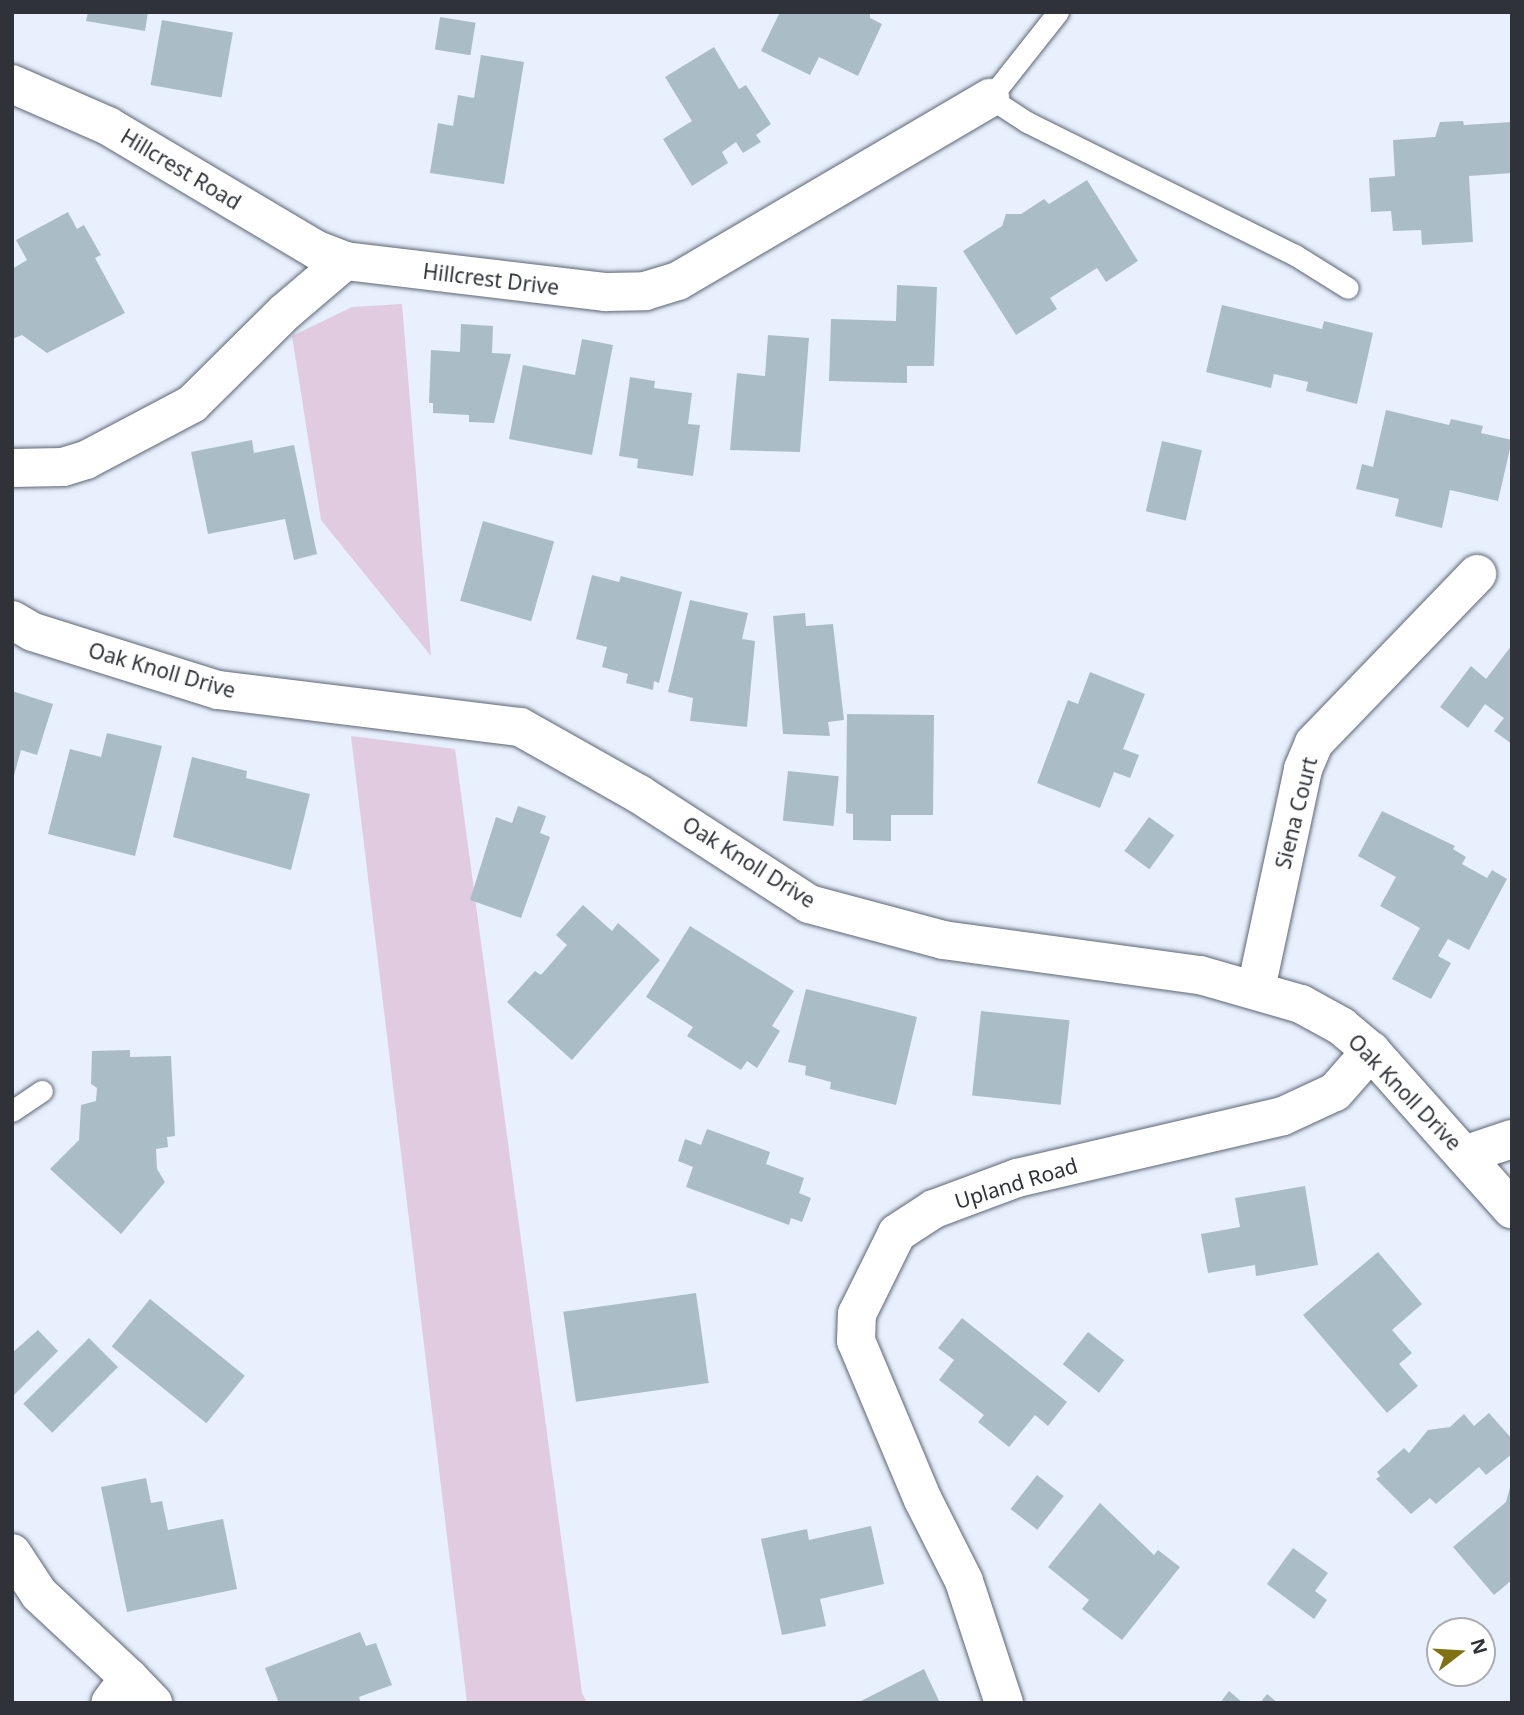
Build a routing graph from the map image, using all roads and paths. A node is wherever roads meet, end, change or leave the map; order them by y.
1 (1058, 12) edge
2 (12, 85) edge
3 (990, 99) junction
4 (345, 261) junction
5 (1348, 288) dead end
6 (12, 468) edge
7 (1477, 574) dead end
8 (12, 620) edge
9 (1256, 989) junction
10 (1371, 1051) junction
11 (42, 1091) dead end
12 (12, 1111) edge
13 (1512, 1139) edge
14 (1464, 1155) junction
15 (1512, 1209) edge
16 (12, 1553) edge
17 (131, 1695) edge
18 (1004, 1703) edge

1 - 3 lane
2 - 4 street, Hillcrest Road
3 - 4 street, Hillcrest Drive
3 - 5 lane
4 - 6 street
7 - 9 street, Siena Court
8 - 9 street, Oak Knoll Drive
9 - 10 street, Oak Knoll Drive
10 - 14 street, Oak Knoll Drive
10 - 18 street, Upland Road
11 - 12 lane
13 - 14 street
14 - 15 street, Oak Knoll Drive
16 - 17 street

